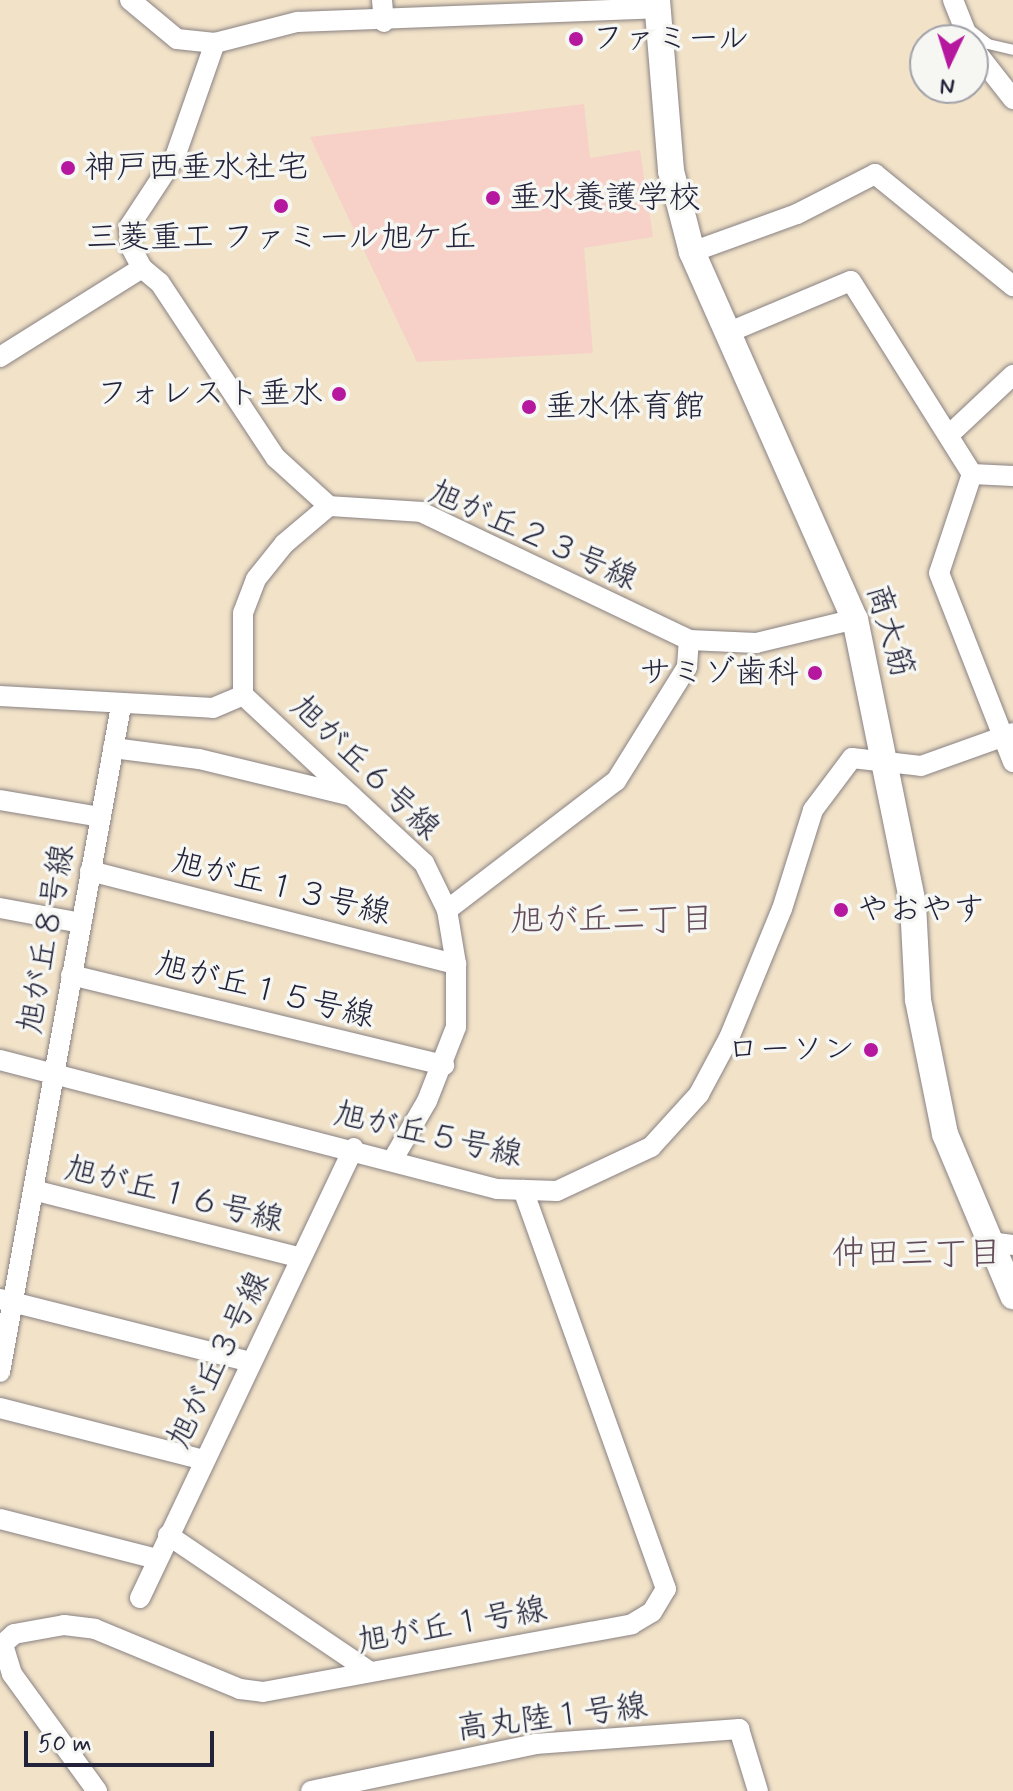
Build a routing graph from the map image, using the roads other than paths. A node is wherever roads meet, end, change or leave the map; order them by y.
1 (130, 0) edge
2 (382, 0) edge
3 (657, 4) edge
4 (956, 10) edge
5 (384, 22) junction
6 (215, 43) junction
7 (1013, 50) edge
8 (989, 68) edge
9 (1013, 99) edge
10 (692, 252) junction
11 (142, 268) junction
12 (1013, 286) edge
13 (727, 333) junction
14 (0, 357) edge
15 (1013, 375) edge
16 (949, 435) junction
17 (972, 474) junction
18 (1013, 476) edge
19 (329, 506) junction
20 (855, 619) junction
21 (689, 640) junction
22 (243, 695) junction
23 (0, 696) edge
24 (121, 706) junction
25 (1008, 735) edge
26 (113, 748) junction
27 (887, 761) junction
28 (1013, 762) edge
29 (356, 797) junction
30 (0, 800) edge
31 (100, 817) junction
32 (90, 871) junction
33 (0, 908) edge
34 (447, 910) junction
35 (81, 923) junction
36 (456, 964) junction
37 (71, 975) junction
38 (0, 1060) edge
39 (444, 1065) junction
40 (53, 1071) junction
41 (354, 1148) junction
42 (392, 1161) junction
43 (33, 1190) junction
44 (523, 1190) junction
45 (1002, 1244) edge
46 (301, 1258) junction
47 (1013, 1296) edge
48 (6, 1300) edge
49 (251, 1362) junction
50 (0, 1372) edge
51 (0, 1408) edge
52 (204, 1460) junction
53 (0, 1519) edge
54 (168, 1535) junction
55 (157, 1559) junction
56 (140, 1598) dead end
57 (370, 1672) junction
58 (97, 1791) edge
59 (311, 1791) edge
60 (758, 1791) edge

1 - 6 street
2 - 5 street
3 - 5 street
3 - 10 street, 商大筋
4 - 7 lane
5 - 6 street
6 - 11 street
8 - 9 street
10 - 12 street
10 - 13 street, 商大筋
11 - 14 street
11 - 19 street
13 - 16 street
13 - 20 street, 商大筋
15 - 16 street
16 - 17 street
17 - 18 street
17 - 25 street
19 - 21 street, 旭が丘２３号線
19 - 22 street
20 - 21 street
20 - 27 street, 商大筋
21 - 34 street
22 - 24 street
22 - 29 street, 旭が丘６号線
23 - 24 street
24 - 26 street, 旭が丘８号線
25 - 27 street
25 - 28 street
26 - 29 street
26 - 31 street, 旭が丘８号線
27 - 44 street, 旭が丘５号線
27 - 45 street, 商大筋
29 - 34 street, 旭が丘６号線
30 - 31 street
31 - 32 street, 旭が丘８号線
32 - 35 street, 旭が丘８号線
32 - 36 street, 旭が丘１３号線
33 - 35 street
34 - 36 street, 旭が丘６号線
35 - 37 street, 旭が丘８号線
36 - 39 street, 旭が丘６号線
37 - 39 street, 旭が丘１５号線
37 - 40 street, 旭が丘８号線
38 - 40 street, 旭が丘５号線
39 - 42 street, 旭が丘６号線
40 - 41 street, 旭が丘５号線
40 - 43 street, 旭が丘８号線
41 - 42 street, 旭が丘５号線
41 - 46 street, 旭が丘３号線
42 - 44 street, 旭が丘５号線
43 - 46 street, 旭が丘１６号線
43 - 48 street, 旭が丘８号線
44 - 57 street, 旭が丘１号線
45 - 47 street, 商大筋
46 - 49 street, 旭が丘３号線
48 - 49 street
48 - 50 street, 旭が丘８号線
49 - 52 street, 旭が丘３号線
51 - 52 street
52 - 54 street, 旭が丘３号線
53 - 55 street
54 - 55 street, 旭が丘３号線
54 - 57 street
55 - 56 street, 旭が丘３号線
57 - 58 street, 旭が丘１号線
59 - 60 street, 高丸陸１号線

